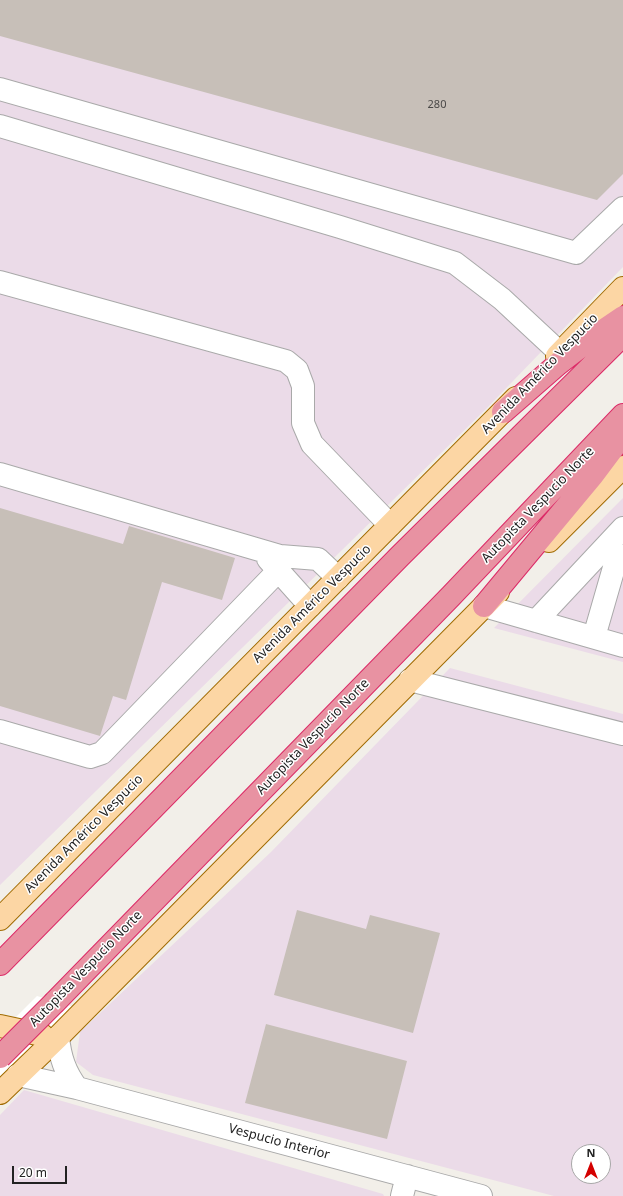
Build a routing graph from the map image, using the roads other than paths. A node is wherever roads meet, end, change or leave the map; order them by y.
1 (0, 89) edge
2 (0, 126) edge
3 (623, 208) edge
4 (0, 282) edge
5 (623, 288) edge
6 (623, 318) edge
7 (623, 335) edge
8 (560, 353) junction
9 (503, 412) junction
10 (623, 415) edge
11 (623, 435) edge
12 (623, 467) edge
13 (0, 474) edge
14 (390, 525) junction
15 (616, 536) edge
16 (261, 551) junction
17 (278, 571) junction
18 (338, 578) junction
19 (310, 606) junction
20 (484, 606) junction
21 (536, 621) junction
22 (594, 637) junction
23 (623, 646) edge
24 (410, 680) junction
25 (0, 731) edge
26 (623, 734) edge
27 (0, 919) edge
28 (0, 964) edge
29 (0, 1026) edge
30 (58, 1037) junction
31 (0, 1057) edge
32 (7, 1084) edge
33 (77, 1088) junction
34 (405, 1186) edge
35 (481, 1196) edge

1 - 3 street
2 - 8 street
4 - 14 street
5 - 8 main road, Avenida Américo Vespucio
6 - 9 highway
7 - 28 highway
8 - 9 main road, Avenida Américo Vespucio
9 - 14 main road, Avenida Américo Vespucio
10 - 31 highway, Autopista Vespucio Norte, bridge
11 - 20 highway
12 - 20 main road
13 - 16 street
14 - 18 main road, Avenida Américo Vespucio
15 - 21 street
15 - 22 street
16 - 17 street
16 - 18 street
17 - 19 street
17 - 25 street
18 - 19 main road, Avenida Américo Vespucio
19 - 27 main road, Avenida Américo Vespucio
20 - 21 street
20 - 24 main road
21 - 22 street
22 - 23 street
24 - 26 street
24 - 30 main road
29 - 30 main road
30 - 32 main road
30 - 33 street
32 - 33 street, Vespucio Interior
33 - 34 street, Vespucio Interior
34 - 35 street, Vespucio Interior

